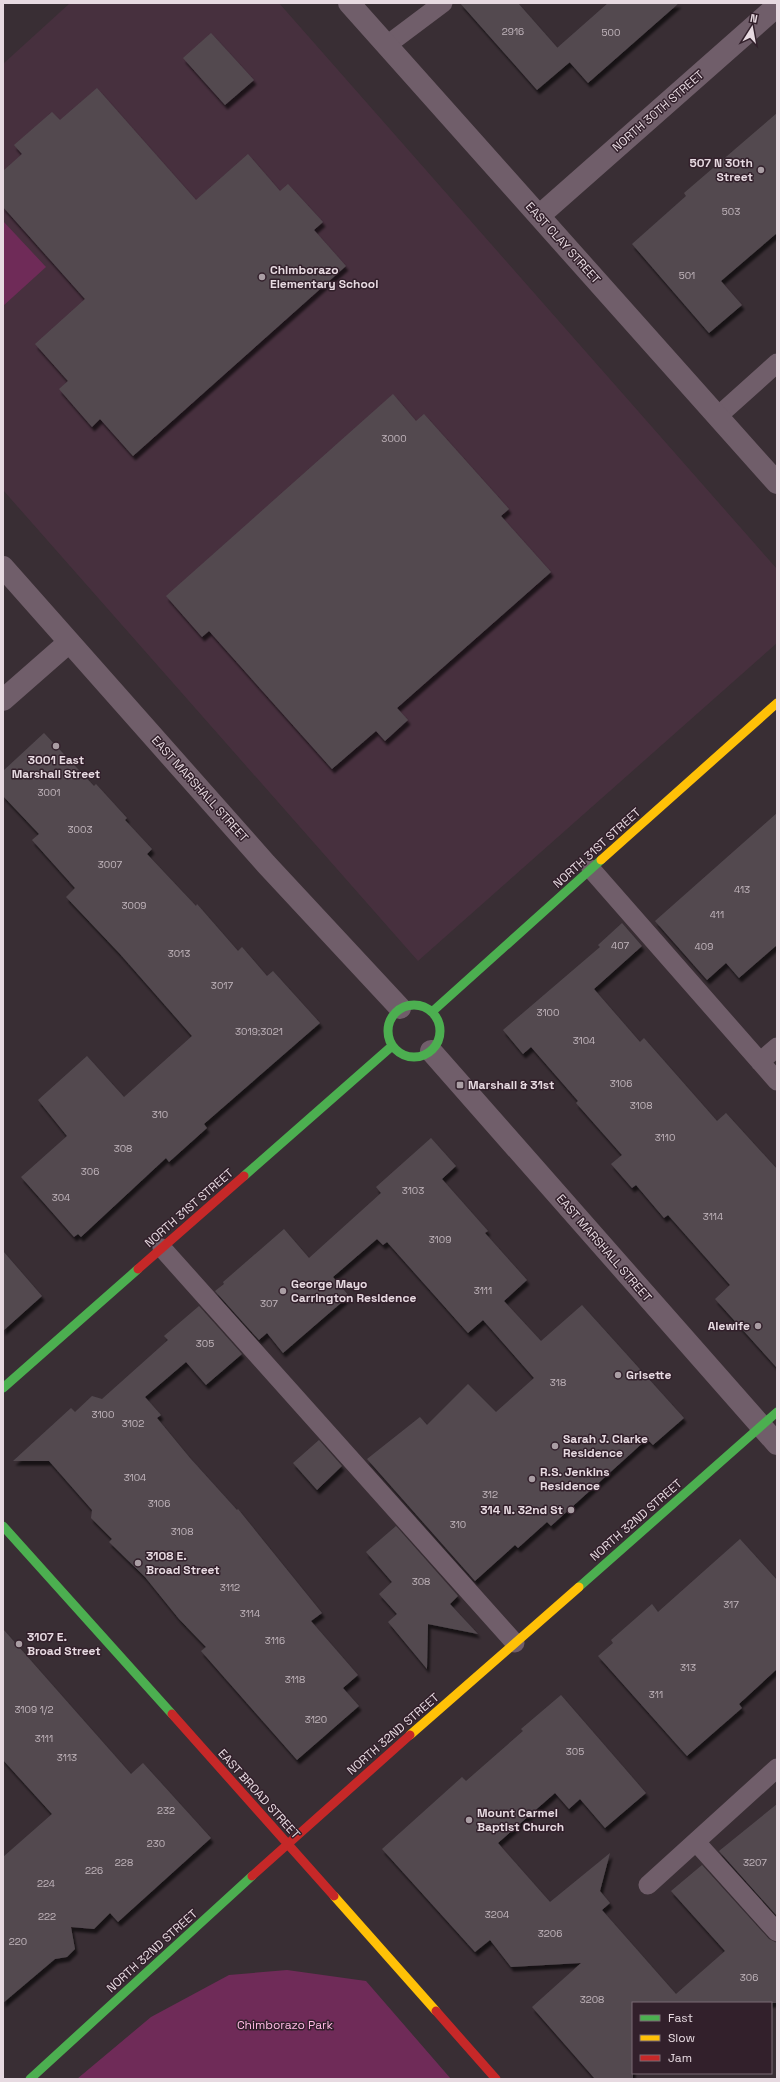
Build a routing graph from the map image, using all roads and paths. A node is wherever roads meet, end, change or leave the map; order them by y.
1 (349, 3) edge
2 (443, 3) edge
3 (777, 6) edge
4 (387, 45) junction
5 (539, 216) junction
6 (777, 363) edge
7 (718, 416) junction
8 (777, 483) edge
9 (3, 567) edge
10 (68, 643) junction
11 (3, 700) edge
12 (777, 703) edge
13 (591, 868) junction
14 (400, 1008) junction
15 (433, 1011) junction
16 (392, 1046) junction
17 (777, 1047) edge
18 (431, 1051) junction
19 (760, 1062) junction
20 (777, 1081) edge
21 (162, 1248) junction
22 (3, 1388) edge
23 (777, 1412) edge
24 (761, 1426) junction
25 (777, 1444) edge
26 (3, 1526) edge
27 (515, 1643) junction
28 (777, 1768) edge
29 (696, 1842) junction
30 (288, 1843) junction
31 (648, 1885) dead end
32 (777, 1932) edge
33 (30, 2079) edge
34 (496, 2079) edge

1 - 4 street, EAST CLAY STREET
2 - 4 lane
3 - 5 street, NORTH 30TH STREET
4 - 5 street, EAST CLAY STREET
5 - 7 street, EAST CLAY STREET
6 - 7 lane
7 - 8 street, EAST CLAY STREET
9 - 10 street, EAST MARSHALL STREET
10 - 11 street
10 - 14 street, EAST MARSHALL STREET
12 - 13 street, NORTH 31ST STREET
13 - 15 street, NORTH 31ST STREET
13 - 19 lane
14 - 15 street
14 - 16 street
15 - 18 street
16 - 18 street
16 - 21 street, NORTH 31ST STREET
17 - 19 lane
18 - 24 street, EAST MARSHALL STREET
19 - 20 lane
21 - 22 street, NORTH 31ST STREET
21 - 27 lane
23 - 24 street, NORTH 32ND STREET
24 - 25 street, EAST MARSHALL STREET
24 - 27 street, NORTH 32ND STREET
26 - 30 street, EAST BROAD STREET
27 - 30 street, NORTH 32ND STREET
28 - 29 lane
29 - 31 lane
29 - 32 lane
30 - 33 street, NORTH 32ND STREET
30 - 34 street, EAST BROAD STREET

